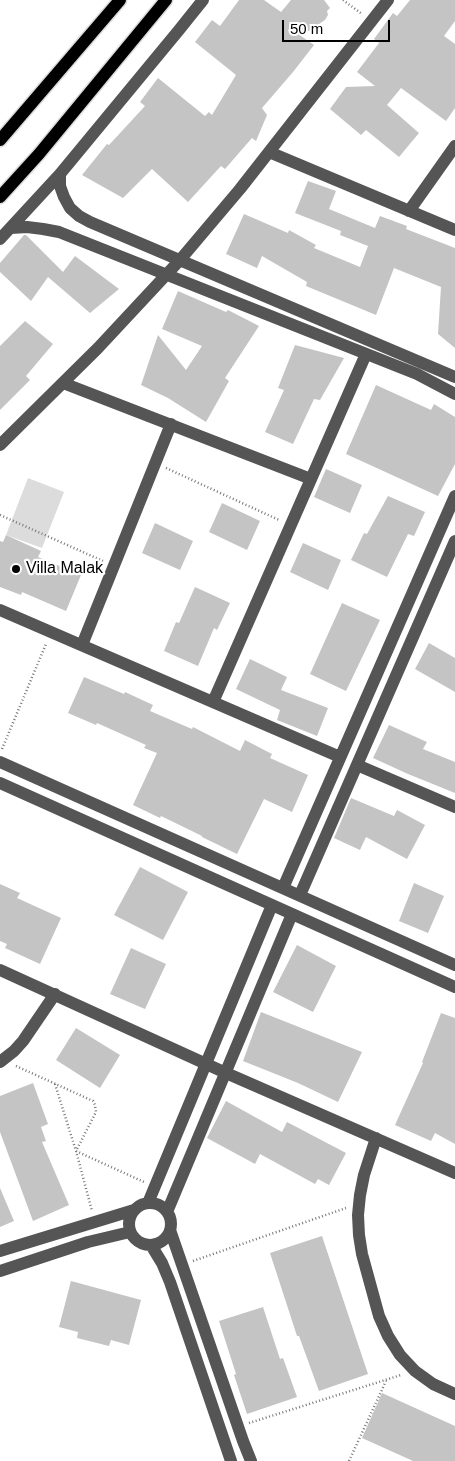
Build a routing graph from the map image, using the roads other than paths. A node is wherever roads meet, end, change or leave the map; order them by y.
1 (120, 0) edge
2 (166, 0) edge
3 (203, 0) edge
4 (388, 0) edge
5 (0, 140) edge
6 (455, 146) edge
7 (269, 152) junction
8 (60, 174) junction
9 (0, 197) edge
10 (409, 211) junction
11 (11, 228) junction
12 (455, 230) edge
13 (0, 240) edge
14 (180, 260) junction
15 (166, 275) junction
16 (366, 354) junction
17 (455, 377) edge
18 (63, 383) junction
19 (455, 394) edge
20 (171, 424) junction
21 (0, 445) edge
22 (311, 479) junction
23 (455, 496) edge
24 (455, 541) edge
25 (0, 610) edge
26 (82, 645) junction
27 (213, 702) junction
28 (340, 758) junction
29 (0, 762) edge
30 (357, 765) junction
31 (0, 783) edge
32 (101, 807) junction
33 (455, 807) edge
34 (93, 825) junction
35 (283, 888) junction
36 (297, 894) junction
37 (272, 905) junction
38 (290, 913) junction
39 (455, 965) edge
40 (0, 970) edge
41 (455, 986) edge
42 (55, 994) junction
43 (2, 1061) edge
44 (206, 1063) junction
45 (226, 1072) junction
46 (376, 1138) junction
47 (455, 1173) edge
48 (148, 1203) junction
49 (134, 1210) junction
50 (167, 1212) junction
51 (170, 1230) junction
52 (130, 1232) junction
53 (151, 1245) junction
54 (14, 1247) junction
55 (0, 1251) edge
56 (18, 1265) junction
57 (0, 1271) edge
58 (455, 1394) edge
59 (231, 1461) edge
60 (252, 1461) edge

1 - 5 main road
2 - 9 main road
3 - 8 street
4 - 7 street
6 - 10 street
7 - 10 street
7 - 14 street
8 - 11 street
8 - 14 street
10 - 12 street
11 - 13 street
11 - 15 street
14 - 15 street
14 - 17 street
15 - 16 street
15 - 18 street
16 - 19 street
16 - 22 street
18 - 20 street
18 - 21 street
20 - 22 street
20 - 26 street
22 - 27 street
23 - 28 street
24 - 30 street
25 - 26 street
26 - 27 street
27 - 28 street
28 - 35 street
29 - 32 street
30 - 33 street
30 - 36 street
31 - 34 street
32 - 34 street
32 - 35 street
34 - 37 street
35 - 36 street
36 - 38 street
36 - 39 street
37 - 38 street
37 - 44 street
38 - 41 street
38 - 45 street
40 - 42 street
42 - 43 street
42 - 44 street
44 - 45 street
44 - 48 street
45 - 46 street
45 - 50 street
46 - 47 street
46 - 58 street
48 - 49 street
48 - 50 street
49 - 52 street
49 - 54 street
50 - 51 street
51 - 53 street
51 - 60 street
52 - 53 street
52 - 56 street
53 - 59 street
54 - 55 street
54 - 56 street
56 - 57 street

